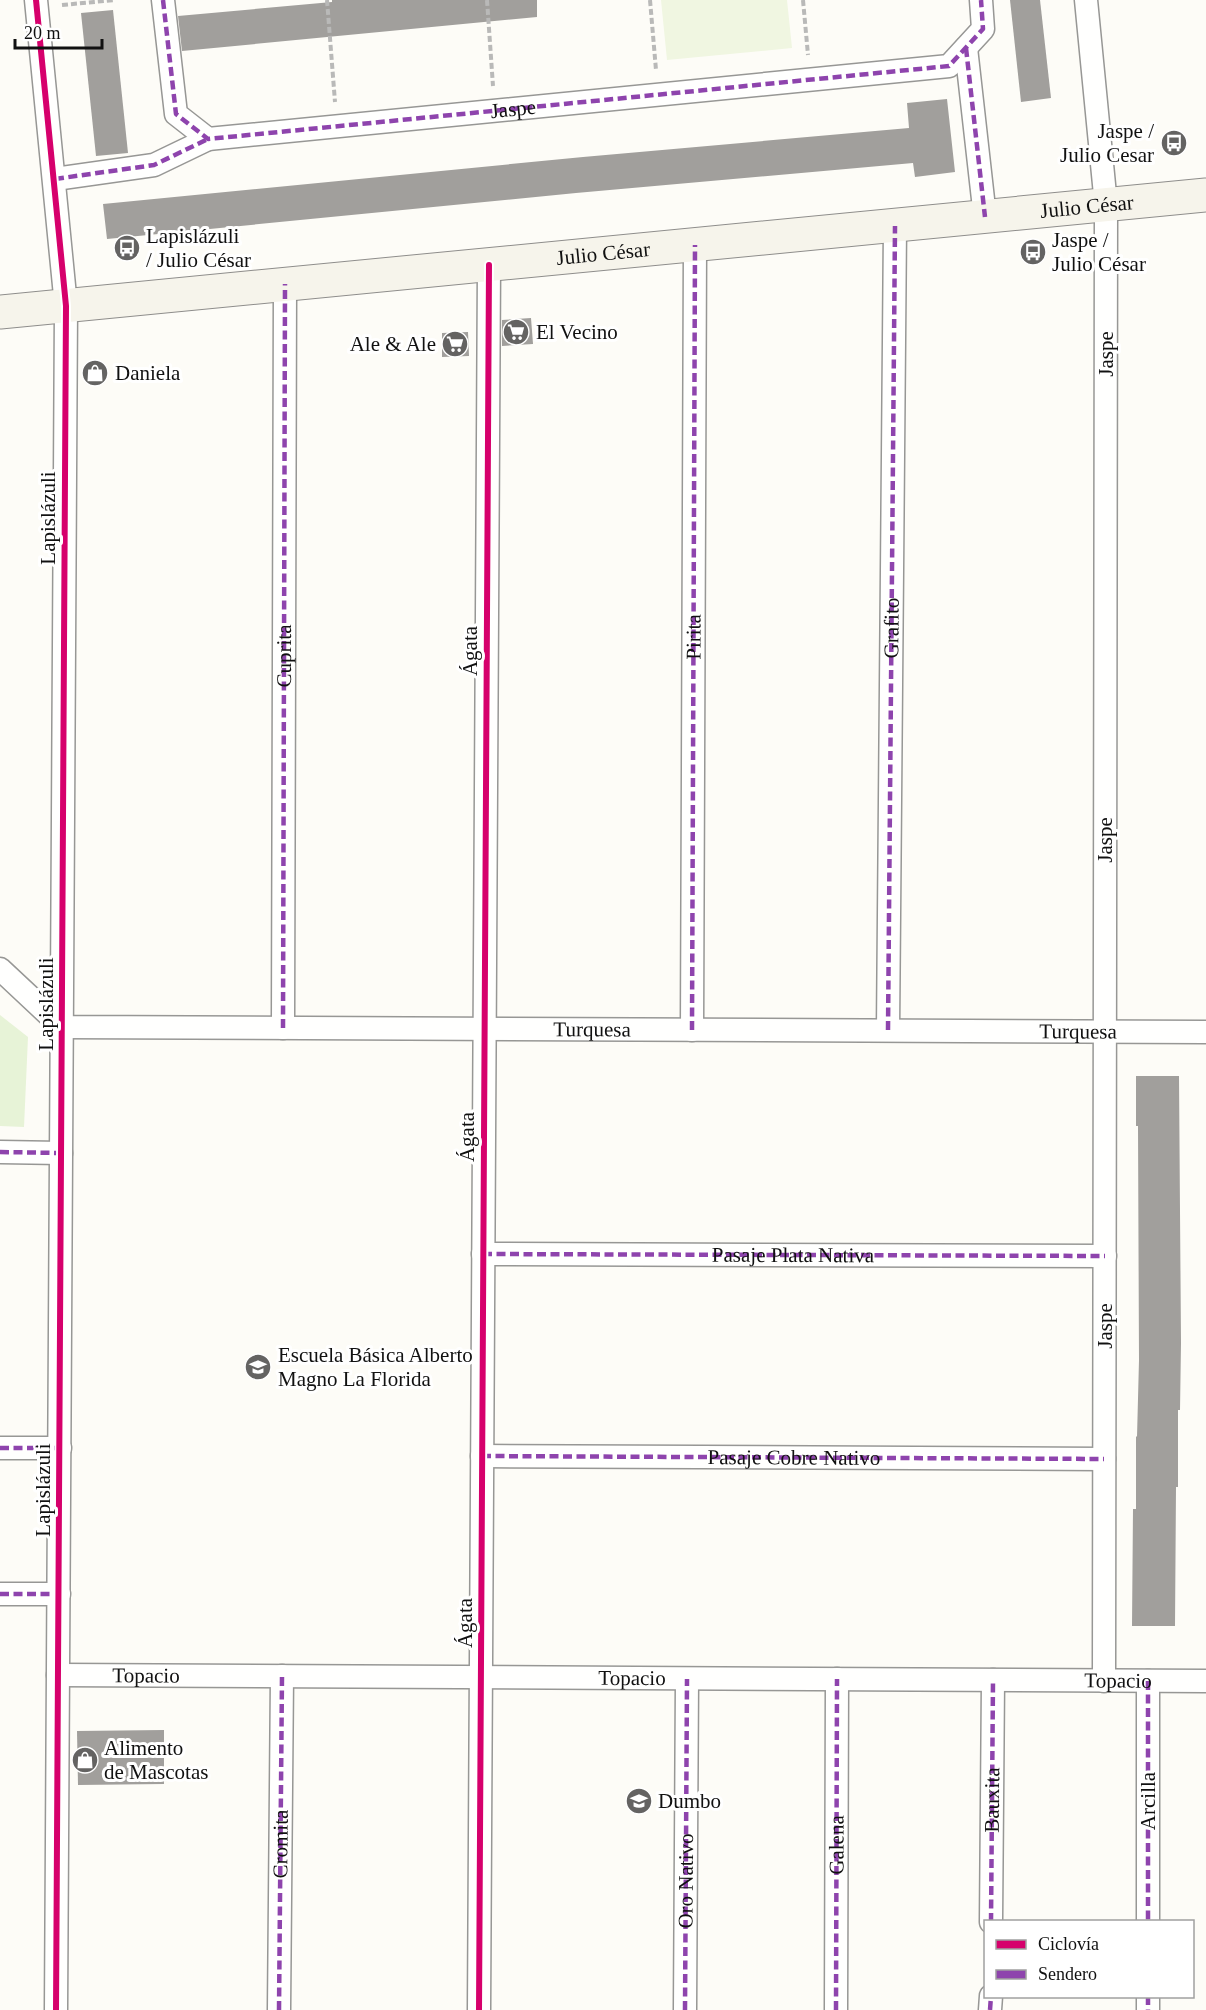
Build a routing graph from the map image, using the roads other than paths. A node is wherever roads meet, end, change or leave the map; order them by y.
1 (163, 0) edge
2 (981, 0) edge
3 (1086, 0) edge
4 (37, 3) edge
5 (966, 48) junction
6 (208, 139) junction
7 (55, 179) junction
8 (1206, 195) edge
9 (1106, 205) junction
10 (984, 217) junction
11 (895, 226) junction
12 (695, 245) junction
13 (489, 265) junction
14 (285, 284) junction
15 (66, 306) junction
16 (0, 312) edge
17 (0, 969) edge
18 (62, 1027) junction
19 (283, 1028) junction
20 (484, 1029) junction
21 (692, 1030) junction
22 (888, 1030) junction
23 (1105, 1032) junction
24 (1206, 1032) edge
25 (0, 1152) edge
26 (61, 1152) junction
27 (483, 1254) junction
28 (1105, 1256) junction
29 (0, 1448) edge
30 (60, 1448) junction
31 (482, 1456) junction
32 (1104, 1459) junction
33 (0, 1594) edge
34 (58, 1594) junction
35 (58, 1675) junction
36 (282, 1676) junction
37 (481, 1678) junction
38 (687, 1679) junction
39 (837, 1679) junction
40 (993, 1680) junction
41 (1104, 1681) junction
42 (1148, 1681) junction
43 (1206, 1681) edge
44 (991, 1920) edge
45 (1148, 1920) edge
46 (56, 2010) edge
47 (279, 2010) edge
48 (479, 2010) edge
49 (685, 2010) edge
50 (836, 2010) edge

1 - 6 street
2 - 5 street, Jaspe
3 - 9 street, Jaspe
4 - 7 street, Lapislázuli
5 - 6 street, Jaspe
5 - 10 street
6 - 7 street
7 - 15 street, Lapislázuli
8 - 9 street, Julio César
9 - 10 street, Julio César
9 - 23 street, Jaspe
10 - 11 street, Julio César
11 - 12 street, Julio César
11 - 22 street, Grafito
12 - 13 street, Julio César
12 - 21 street, Pirita
13 - 14 street, Julio César
13 - 20 street, Ágata
14 - 15 street, Julio César
14 - 19 street, Cuprita
15 - 16 street, Julio César
15 - 18 street, Lapislázuli
17 - 18 street
18 - 19 street, Turquesa
18 - 26 street, Lapislázuli
19 - 20 street, Turquesa
20 - 21 street, Turquesa
20 - 27 street, Ágata
21 - 22 street, Turquesa
22 - 23 street, Turquesa
23 - 24 street, Turquesa
23 - 28 street, Jaspe
25 - 26 street
26 - 30 street, Lapislázuli
27 - 28 street, Pasaje Plata Nativa
27 - 31 street, Ágata
28 - 32 street, Jaspe
29 - 30 street
30 - 34 street, Lapislázuli
31 - 32 street, Pasaje Cobre Nativo
31 - 37 street, Ágata
32 - 41 street, Jaspe
33 - 34 street
34 - 35 street, Lapislázuli
35 - 36 street, Topacio
35 - 46 street, Lapislázuli
36 - 37 street, Topacio
36 - 47 street, Cromita
37 - 38 street, Topacio
37 - 48 street, Ágata
38 - 39 street, Topacio
38 - 49 street, Oro Nativo
39 - 40 street, Topacio
39 - 50 street, Galena
40 - 41 street, Topacio
40 - 44 street, Bauxita
41 - 42 street, Topacio
42 - 43 street, Topacio
42 - 45 street, Arcilla

